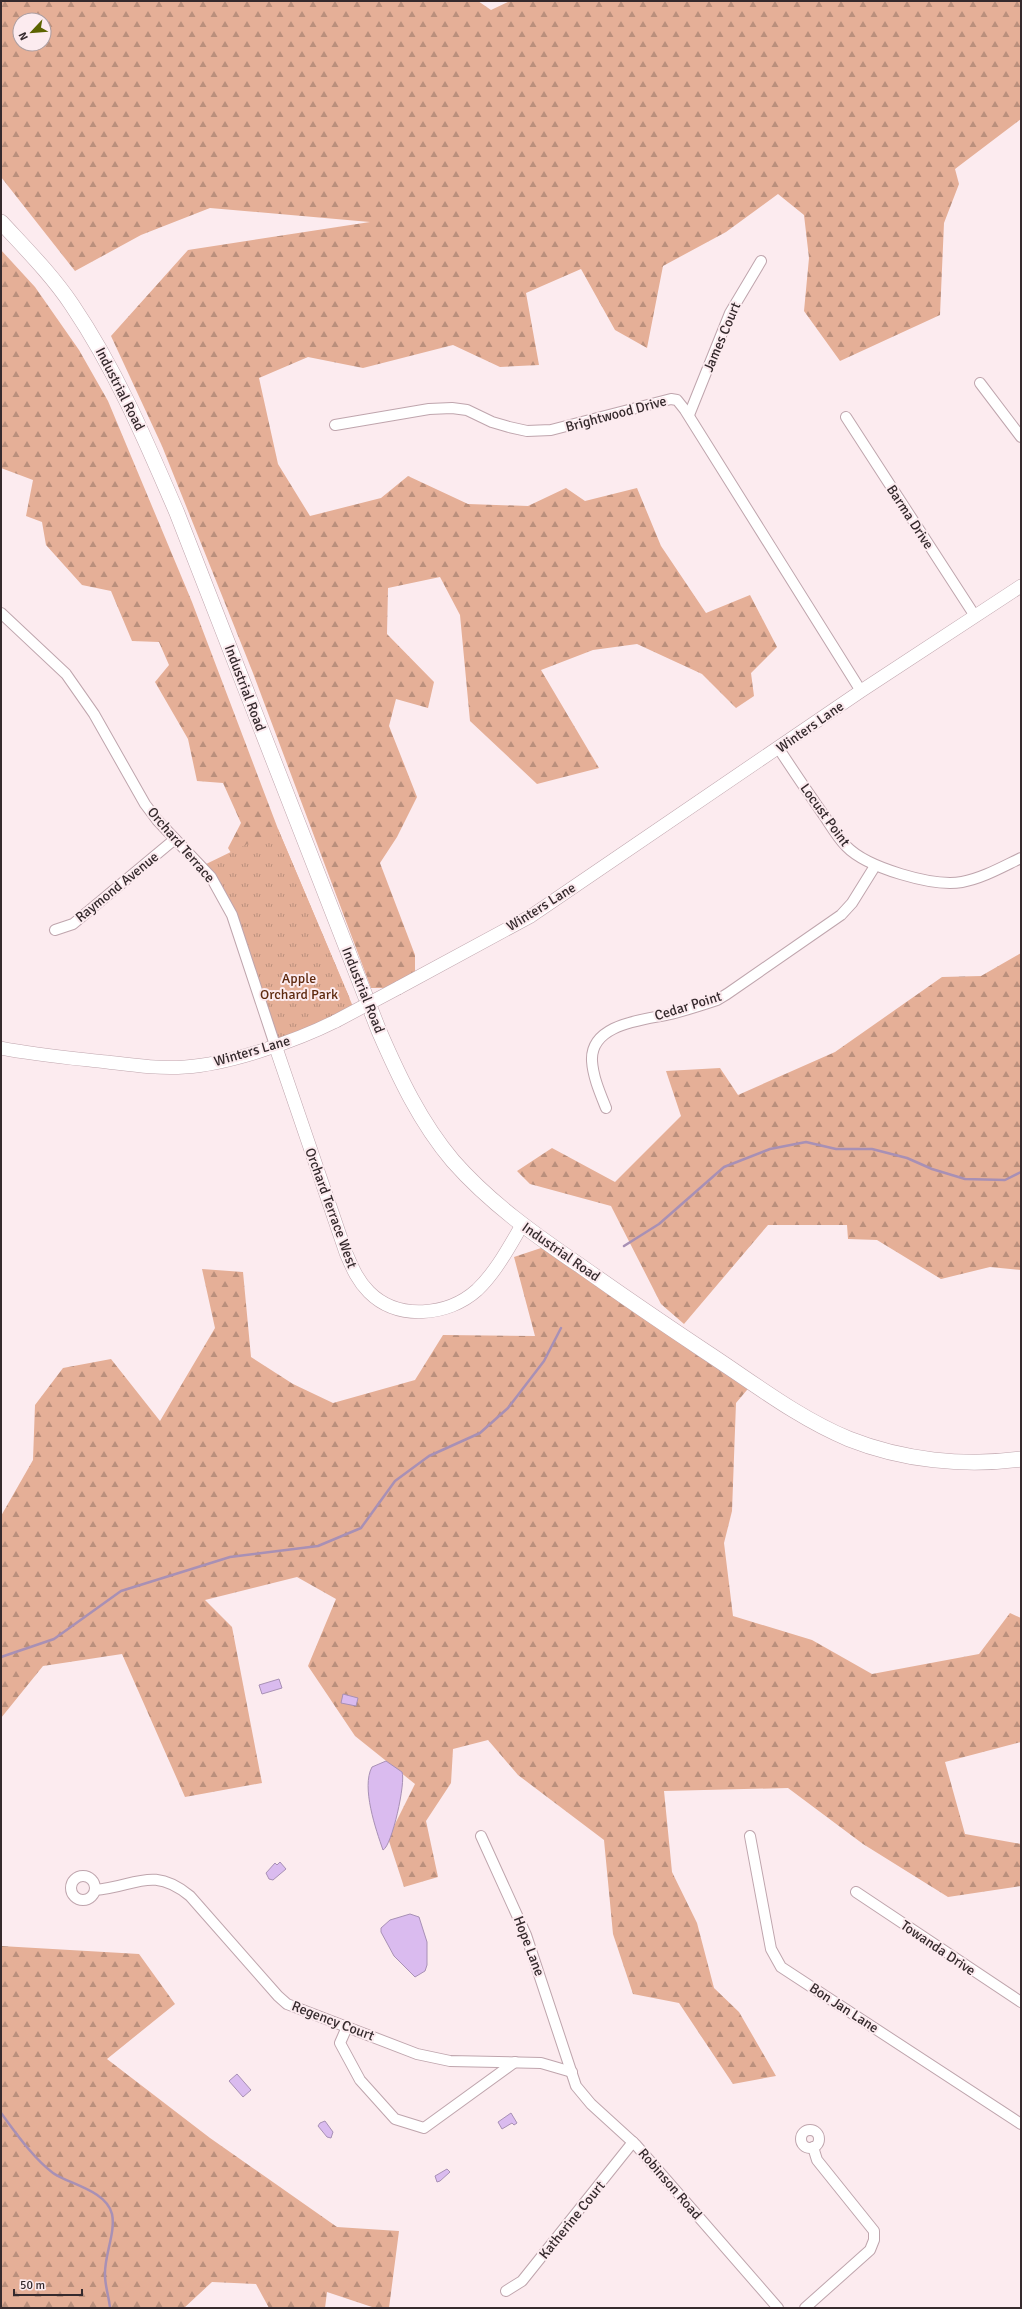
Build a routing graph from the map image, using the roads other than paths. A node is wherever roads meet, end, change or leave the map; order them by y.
1 (1, 222) edge
2 (761, 261) dead end
3 (980, 383) dead end
4 (688, 415) junction
5 (846, 417) dead end
6 (335, 425) dead end
7 (1021, 437) edge
8 (1021, 586) edge
9 (2, 616) edge
10 (974, 616) junction
11 (861, 691) junction
12 (779, 749) junction
13 (175, 839) junction
14 (1021, 858) edge
15 (875, 866) junction
16 (55, 930) dead end
17 (275, 1045) junction
18 (1, 1048) edge
19 (606, 1108) dead end
20 (522, 1225) junction
21 (1021, 1459) edge
22 (481, 1836) dead end
23 (750, 1836) dead end
24 (95, 1890) dead end
25 (856, 1892) dead end
26 (1021, 2002) edge
27 (347, 2027) junction
28 (567, 2060) joint
29 (515, 2062) junction
30 (572, 2072) junction
31 (1021, 2124) edge
32 (633, 2142) junction
33 (813, 2147) dead end
34 (506, 2291) dead end
35 (778, 2308) edge
36 (805, 2308) edge

1 - 20 main road, Industrial Road
2 - 4 street, James Court
3 - 7 street
4 - 6 street, Brightwood Drive
4 - 11 street, Brightwood Drive
5 - 10 street, Barma Drive
8 - 10 street, Winters Lane
9 - 13 street, Orchard Terrace
10 - 11 street, Winters Lane
11 - 12 street, Winters Lane
12 - 15 street, Locust Point
12 - 17 street, Winters Lane, bridge
13 - 16 street, Raymond Avenue
13 - 17 street, Orchard Terrace
14 - 15 street, Locust Point
15 - 19 street, Cedar Point
17 - 18 street, Winters Lane
17 - 20 street, Orchard Terrace West
20 - 21 main road, Industrial Road
22 - 28 street, Hope Lane
23 - 31 street, Bon Jan Lane
24 - 27 street, Regency Court
25 - 26 street, Towanda Drive
27 - 29 street, Regency Court
27 - 29 street
28 - 30 street, Robinson Road
29 - 30 street, Regency Court
30 - 32 street, Robinson Road
32 - 34 street, Katherine Court
32 - 35 street, Robinson Road
33 - 36 street

